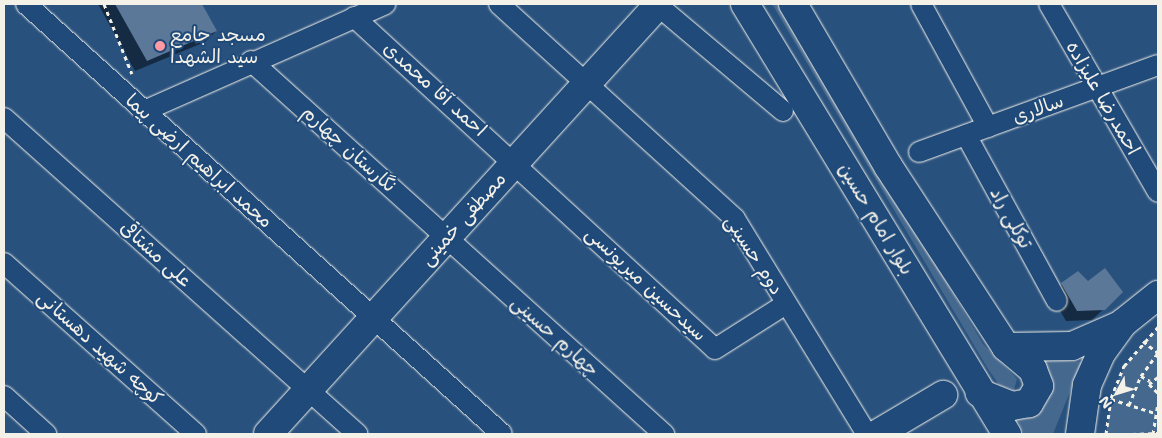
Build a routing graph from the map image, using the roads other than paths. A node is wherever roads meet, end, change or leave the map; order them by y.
1 (26, 4) edge
2 (385, 4) edge
3 (499, 4) edge
4 (657, 4) edge
5 (746, 4) edge
6 (793, 4) edge
7 (921, 4) edge
8 (1049, 4) edge
9 (354, 17) junction
10 (251, 61) junction
11 (1158, 65) edge
12 (585, 85) junction
13 (1097, 88) junction
14 (144, 111) junction
15 (783, 111) dead end
16 (4, 118) edge
17 (988, 127) junction
18 (966, 135) junction
19 (918, 152) dead end
20 (515, 162) junction
21 (1158, 192) edge
22 (446, 238) junction
23 (4, 262) edge
24 (1158, 295) edge
25 (1056, 301) dead end
26 (786, 304) junction
27 (373, 318) junction
28 (1123, 323) junction
29 (1006, 347) junction
30 (308, 389) junction
31 (980, 393) junction
32 (943, 395) dead end
33 (4, 396) edge
34 (46, 434) edge
35 (196, 434) edge
36 (268, 434) edge
37 (357, 434) edge
38 (502, 434) edge
39 (664, 434) edge
40 (868, 434) edge
41 (877, 434) edge
42 (1007, 434) edge
43 (1080, 434) edge

1 - 14 street, محمد ابراهیم ارضی پیما
2 - 9 street
3 - 12 street, دوم حسینی
4 - 12 main road, مصطفی خمینی
4 - 15 street
5 - 31 main road, بلوار امام حسین
6 - 29 main road, بلوار امام حسین
7 - 17 street
8 - 13 street, احمدرضا علیزاده
9 - 10 street
9 - 20 street, احمد آقا محمدی
10 - 14 street
10 - 22 street, نگارستان چهارم
11 - 13 street, سالاری
12 - 20 main road, مصطفی خمینی
12 - 26 street, دوم حسینی
13 - 17 street, سالاری
13 - 21 street, احمدرضا علیزاده
14 - 27 street, محمد ابراهیم ارضی پیما
16 - 30 street, علی مشتاقی
17 - 18 street, سالاری
18 - 19 street, سالاری
18 - 25 street, توکلی راد
20 - 22 main road, مصطفی خمینی
20 - 26 street, سیدحسین میریونسی
22 - 27 main road, مصطفی خمینی
22 - 39 street, چهارم حسینی
23 - 35 street, کوچه شهید دهستانی
24 - 28 main road
26 - 40 street, دوم حسینی
27 - 30 main road, مصطفی خمینی
27 - 38 street, محمد ابراهیم ارضی پیما
28 - 29 main road
28 - 43 main road
29 - 31 main road, بلوار امام حسین
30 - 36 main road, مصطفی خمینی
30 - 37 street, علی مشتاقی
31 - 42 main road, بلوار امام حسین
32 - 41 main road
33 - 34 street

